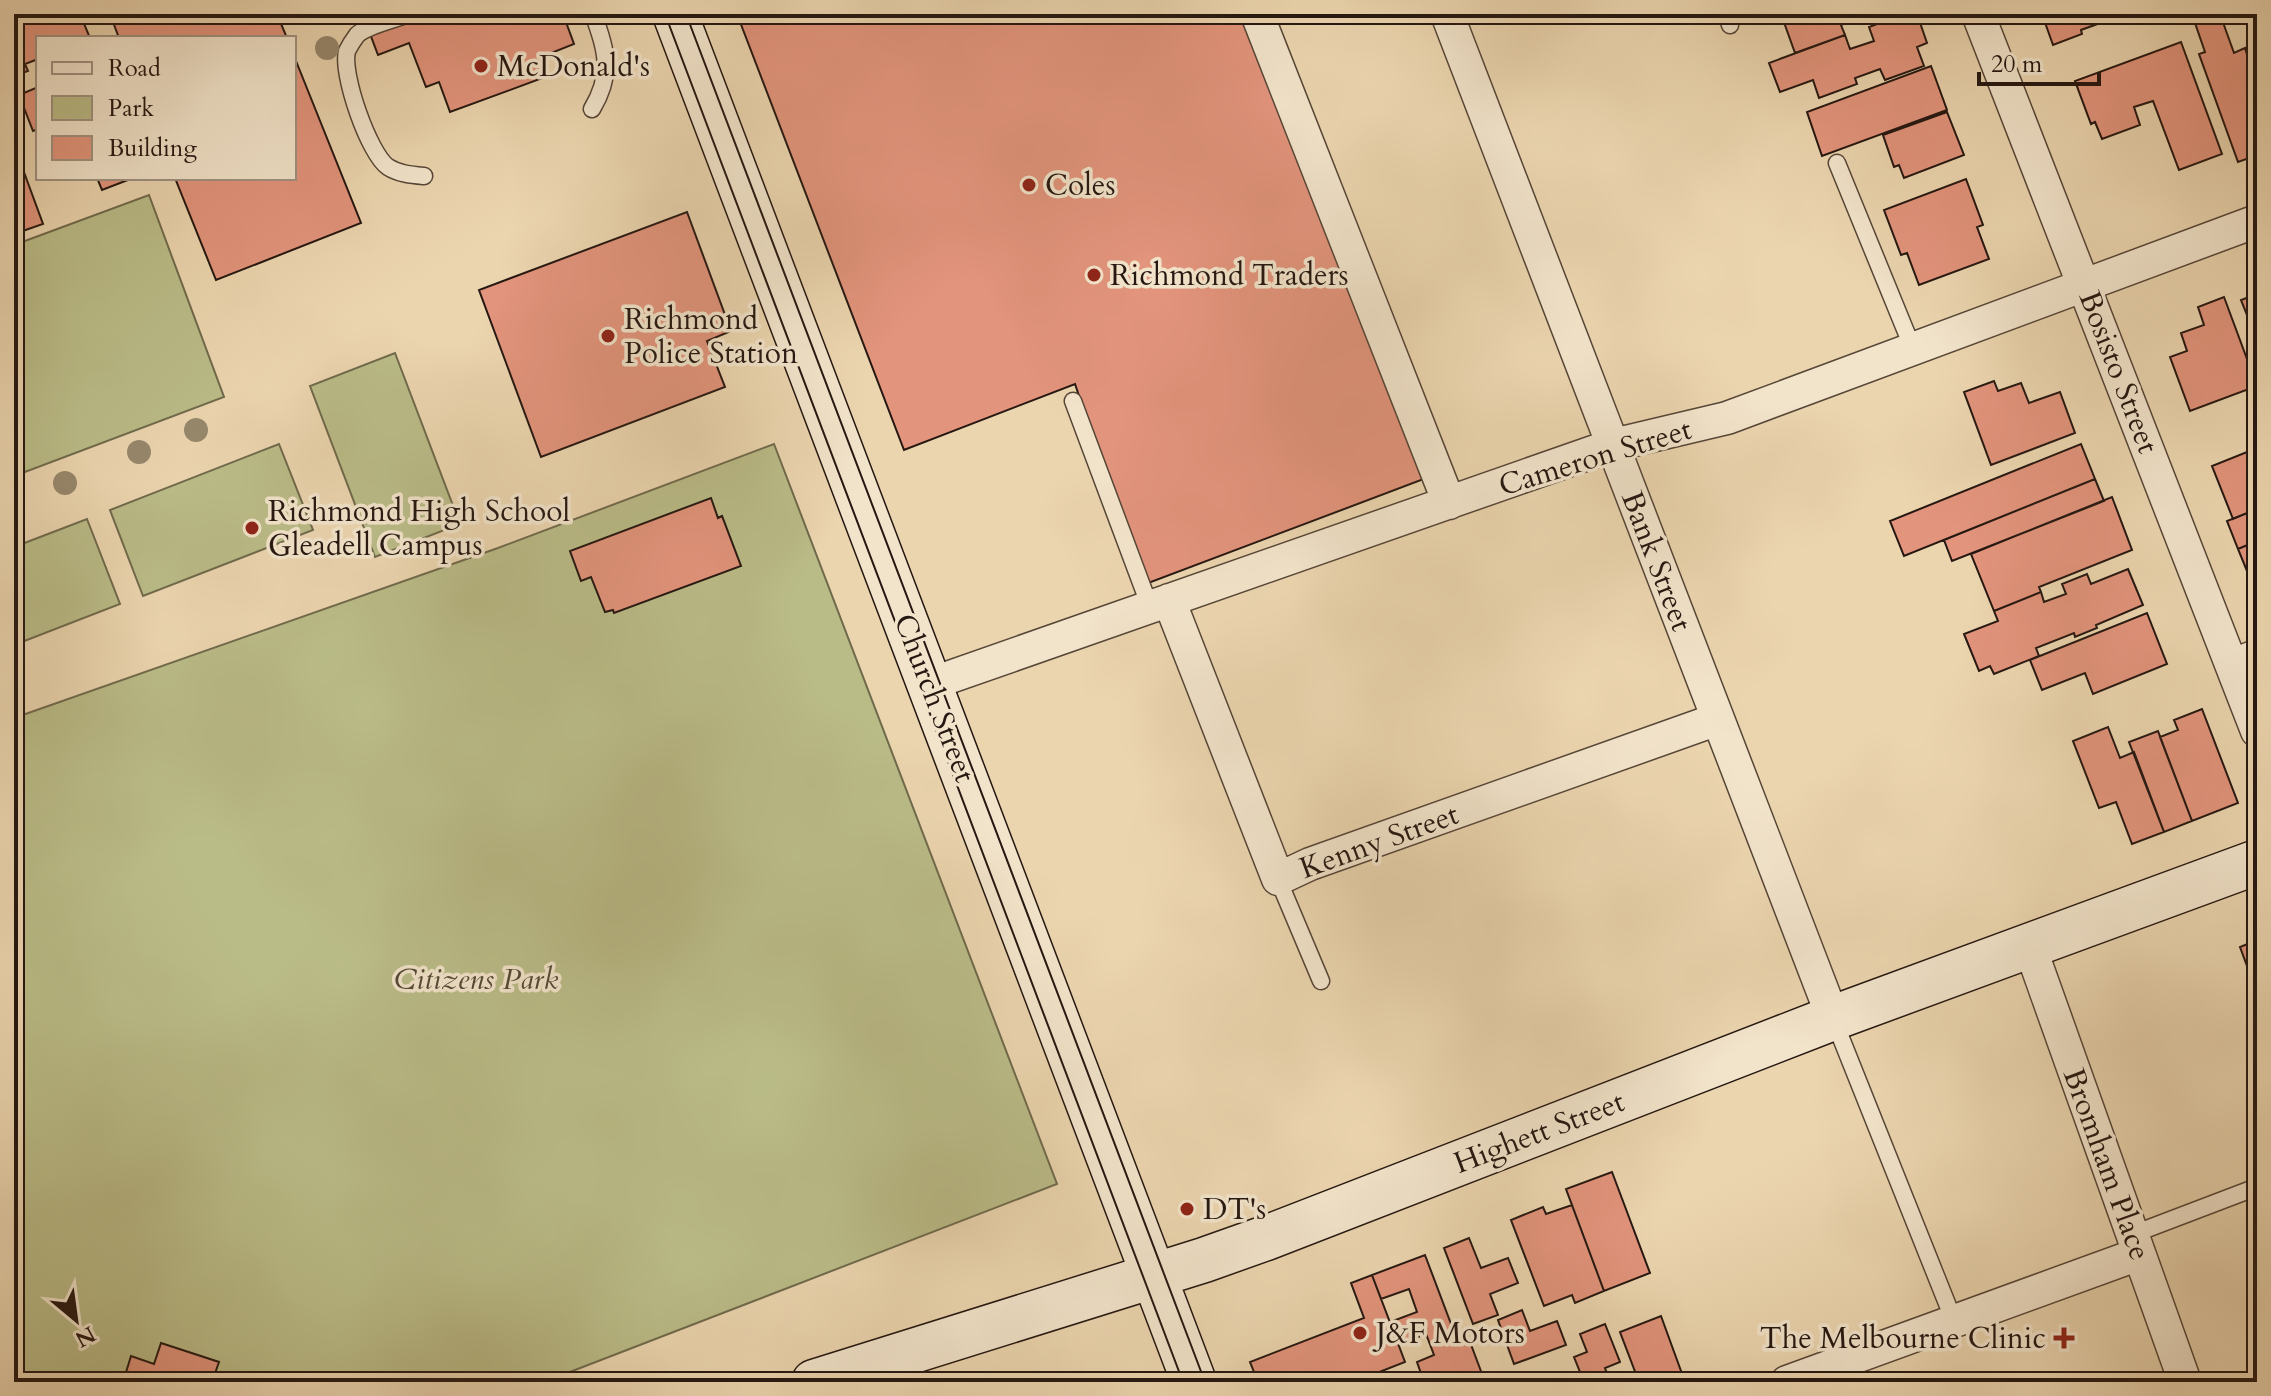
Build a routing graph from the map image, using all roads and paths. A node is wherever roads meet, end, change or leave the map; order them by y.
1 (409, 14) edge
2 (593, 14) edge
3 (675, 14) edge
4 (1257, 14) edge
5 (1447, 14) edge
6 (1978, 14) edge
7 (592, 109) dead end
8 (1837, 163) dead end
9 (424, 176) dead end
10 (2257, 221) edge
11 (2086, 287) junction
12 (1913, 349) junction
13 (1073, 401) dead end
14 (1613, 445) junction
15 (1449, 503) junction
16 (1160, 604) junction
17 (2243, 652) edge
18 (930, 684) junction
19 (1718, 719) junction
20 (2257, 731) edge
21 (2257, 862) edge
22 (1278, 879) junction
23 (2030, 947) junction
24 (1321, 981) dead end
25 (1833, 1018) junction
26 (2257, 1187) edge
27 (2135, 1244) junction
28 (1154, 1276) junction
29 (1954, 1321) junction
30 (814, 1382) edge
31 (1194, 1382) edge
32 (1787, 1382) edge
33 (2185, 1382) edge

1 - 9 lane
2 - 7 lane
3 - 18 street, Church Street
4 - 15 street
5 - 14 street, Bank Street
6 - 11 street, Bosisto Street
8 - 12 lane
10 - 11 street, Cameron Street
11 - 12 street, Cameron Street
11 - 17 street, Bosisto Street
12 - 14 street, Cameron Street
13 - 16 lane
14 - 15 street, Cameron Street
14 - 19 street, Bank Street
15 - 16 street, Cameron Street
16 - 18 street, Cameron Street
16 - 22 street, Kenny Street
17 - 20 street, Bosisto Street
18 - 28 street, Church Street
19 - 22 street, Kenny Street
19 - 25 street, Bank Street
21 - 23 street, Highett Street
22 - 24 lane
23 - 25 street, Highett Street
23 - 27 street, Bromham Place
25 - 28 street, Highett Street
25 - 29 lane
26 - 27 lane
27 - 29 street
27 - 33 street, Bromham Place
28 - 30 street, Highett Street
28 - 31 street, Church Street
29 - 32 street

